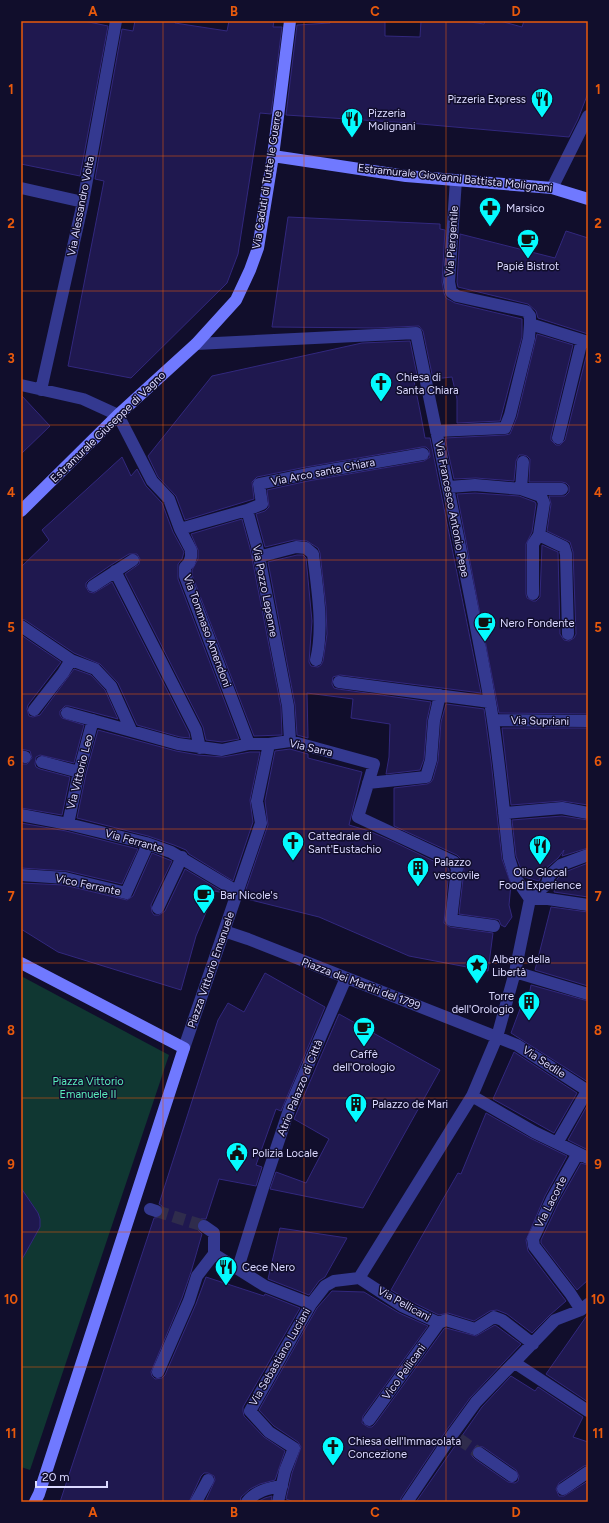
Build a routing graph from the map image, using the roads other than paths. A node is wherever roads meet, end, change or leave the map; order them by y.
1 (116, 21) edge
2 (290, 21) edge
3 (588, 116) edge
4 (273, 156) junction
5 (456, 180) junction
6 (21, 188) edge
7 (552, 188) junction
8 (588, 199) edge
9 (83, 202) junction
10 (530, 324) junction
11 (585, 341) edge
12 (196, 344) junction
13 (21, 385) edge
14 (41, 390) junction
15 (118, 415) junction
16 (436, 431) junction
17 (558, 438) dead end
18 (431, 453) junction
19 (523, 462) dead end
20 (449, 487) junction
21 (521, 489) junction
22 (562, 489) dead end
23 (247, 510) junction
24 (21, 511) edge
25 (180, 530) junction
26 (539, 536) junction
27 (258, 557) junction
28 (133, 560) dead end
29 (115, 571) junction
30 (93, 586) dead end
31 (532, 594) dead end
32 (21, 626) edge
33 (568, 634) dead end
34 (71, 660) junction
35 (316, 660) dead end
36 (339, 682) dead end
37 (440, 695) junction
38 (490, 702) junction
39 (34, 710) dead end
40 (67, 713) dead end
41 (93, 720) junction
42 (493, 720) junction
43 (588, 722) edge
44 (131, 730) junction
45 (290, 741) junction
46 (249, 744) junction
47 (269, 744) junction
48 (200, 748) junction
49 (42, 762) dead end
50 (79, 772) junction
51 (368, 783) junction
52 (504, 813) junction
53 (588, 813) edge
54 (21, 815) edge
55 (68, 824) junction
56 (148, 844) junction
57 (588, 855) edge
58 (182, 857) junction
59 (21, 875) edge
60 (238, 892) junction
61 (530, 899) junction
62 (588, 905) edge
63 (158, 908) dead end
64 (494, 926) dead end
65 (224, 931) junction
66 (21, 963) edge
67 (515, 972) junction
68 (346, 978) junction
69 (588, 994) edge
70 (497, 1037) junction
71 (184, 1048) junction
72 (587, 1091) edge
73 (472, 1096) junction
74 (557, 1143) junction
75 (583, 1156) edge
76 (204, 1226) tunnel mouth
77 (214, 1254) junction
78 (238, 1268) junction
79 (359, 1278) junction
80 (311, 1304) junction
81 (585, 1307) edge
82 (439, 1323) junction
83 (533, 1344) junction
84 (515, 1363) junction
85 (158, 1372) dead end
86 (588, 1411) edge
87 (369, 1420) dead end
88 (479, 1453) tunnel mouth
89 (588, 1472) edge
90 (512, 1476) dead end
91 (208, 1480) dead end
92 (282, 1486) junction
93 (563, 1490) dead end
94 (281, 1501) edge
95 (35, 1502) edge
96 (196, 1502) edge
97 (247, 1502) edge
98 (407, 1502) edge

1 - 9 street, Via Alessandro Volta
2 - 4 street, Via Caduti di Tutte le Guerre
3 - 7 street
4 - 5 street, Estramurale Giovanni Battista Molignani
4 - 12 street, Via Caduti di Tutte le Guerre
5 - 7 street, Estramurale Giovanni Battista Molignani
5 - 10 street, Via Piergentile
6 - 9 street
7 - 8 street, Estramurale Giovanni Battista Molignani
9 - 14 street, Via Alessandro Volta
10 - 11 street
10 - 16 street
11 - 17 street
12 - 15 street, Estramurale Giuseppe di Vagno
12 - 16 street, Via Francesco Antonio Pepe
13 - 14 street
14 - 15 street
15 - 24 street, Estramurale Giuseppe di Vagno
15 - 25 street, Via Tommaso Amendoni
16 - 18 street, Via Francesco Antonio Pepe
18 - 20 street, Via Francesco Antonio Pepe
18 - 23 street, Via Arco santa Chiara
19 - 21 street
20 - 21 street
20 - 38 street, Via Francesco Antonio Pepe
21 - 22 street
21 - 26 street
23 - 25 street
23 - 27 street, Via Pozzo Lepenne
25 - 46 street, Via Tommaso Amendoni
26 - 31 street
26 - 33 street
27 - 35 street
27 - 45 street, Via Pozzo Lepenne
28 - 29 street
29 - 30 street
29 - 48 street
32 - 34 street
34 - 39 street
34 - 44 street
36 - 37 street
37 - 38 street
37 - 51 street
38 - 42 street, Via Francesco Antonio Pepe
40 - 41 street, Via Sarra
41 - 44 street, Via Sarra
41 - 50 street, Via Vittorio Leo
42 - 43 street, Via Supriani
42 - 52 street, Via Francesco Antonio Pepe
44 - 48 street, Via Sarra
45 - 47 street, Via Sarra
45 - 51 street, Via Sarra
46 - 47 street, Via Sarra
46 - 48 street, Via Sarra
47 - 60 street, Piazza Vittorio Emanuele
49 - 50 street
50 - 55 street, Via Vittorio Leo
51 - 64 street
52 - 53 street
52 - 61 street, Via Francesco Antonio Pepe
54 - 55 street, Via Ferrante
55 - 56 street, Via Ferrante
56 - 58 street, Via Ferrante
56 - 59 street, Vico Ferrante
57 - 61 street
58 - 60 street, Via Ferrante
58 - 63 street
60 - 65 street, Piazza Vittorio Emanuele
61 - 62 street
61 - 67 street
65 - 68 street, Piazza dei Martiri del 1799
65 - 71 street, Piazza Vittorio Emanuele
66 - 71 street
67 - 69 street
67 - 70 street
68 - 70 street, Piazza dei Martiri del 1799
68 - 78 street, Atrio Palazzo di Città
70 - 72 street, Via Sedile
70 - 73 street
71 - 95 street
72 - 74 street
73 - 74 street
73 - 79 street
74 - 75 street
75 - 81 street, Via Lacorte
76 - 77 street
77 - 78 street
77 - 85 street
78 - 80 street
79 - 80 street, Via Sebastiano Luciani
79 - 82 street, Via Pellicani
80 - 92 street, Via Sebastiano Luciani
81 - 83 street
82 - 83 street, Via Pellicani
82 - 87 street, Vico Pellicani
83 - 84 street
84 - 86 street
84 - 98 street
88 - 90 street
89 - 93 street
91 - 96 street
92 - 94 street
92 - 97 street

